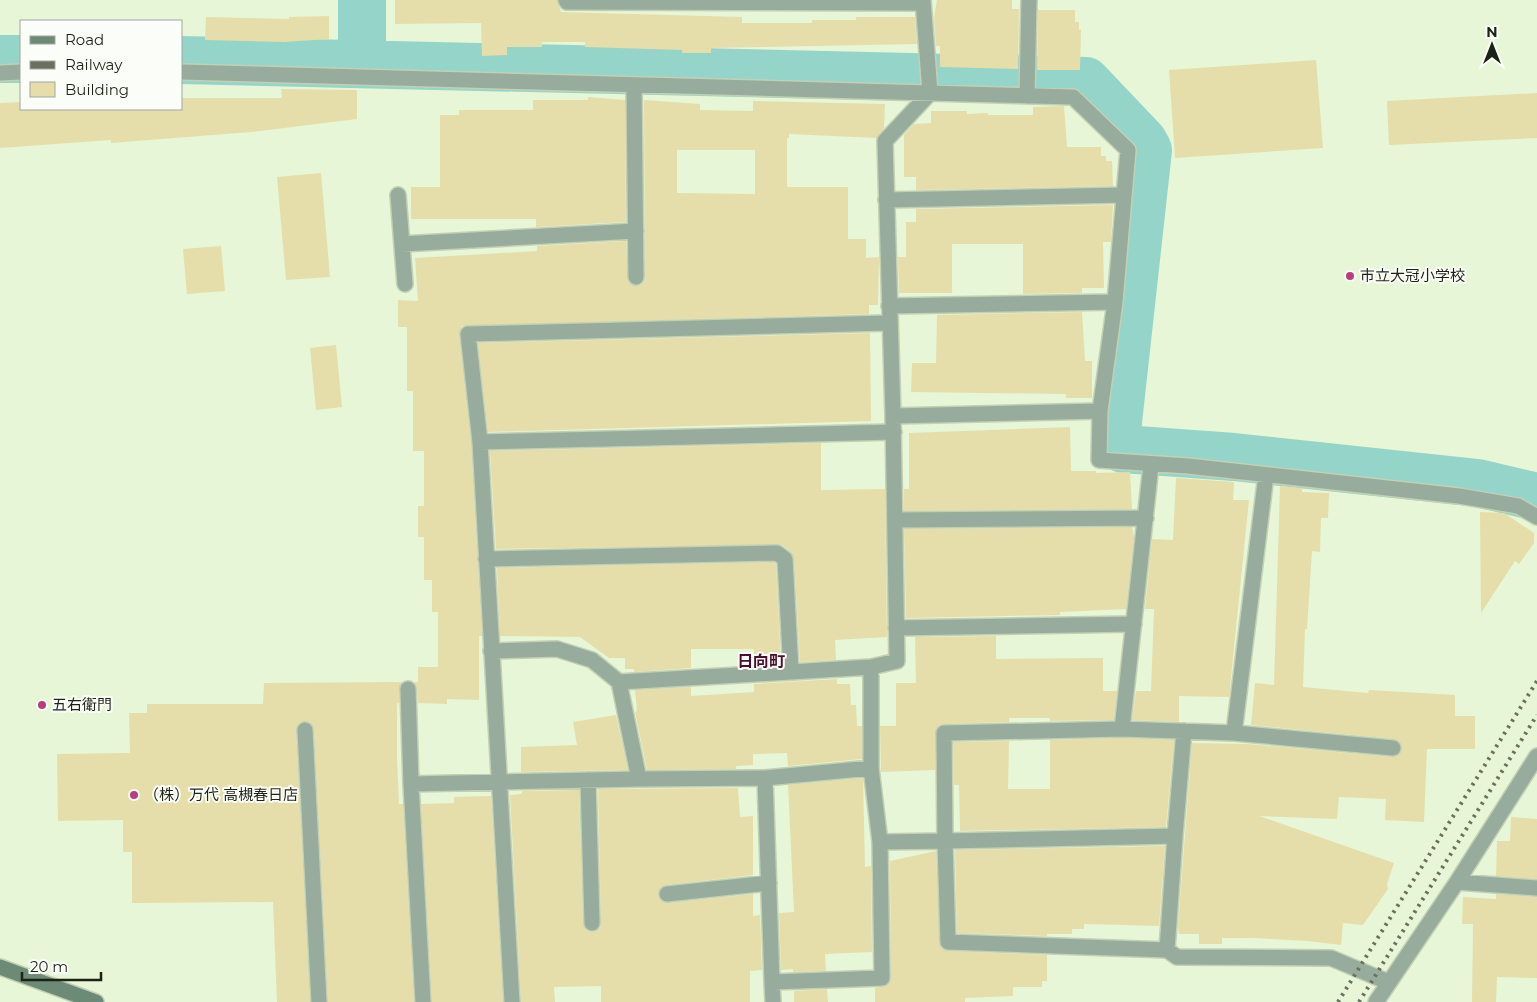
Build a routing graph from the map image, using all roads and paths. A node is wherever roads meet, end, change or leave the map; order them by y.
1 (566, 0) edge
2 (1028, 0) edge
3 (923, 2) edge
4 (20, 72) edge
5 (182, 72) edge
6 (0, 73) edge
7 (929, 82) junction
8 (634, 85) junction
9 (1027, 85) junction
10 (398, 195) dead end
11 (1124, 195) junction
12 (886, 200) junction
13 (636, 231) junction
14 (402, 244) junction
15 (636, 277) dead end
16 (405, 284) dead end
17 (1115, 302) junction
18 (889, 306) junction
19 (889, 323) junction
20 (1100, 411) junction
21 (893, 416) junction
22 (894, 432) junction
23 (480, 442) junction
24 (1151, 465) junction
25 (1266, 474) junction
26 (1537, 517) edge
27 (1146, 518) junction
28 (895, 520) junction
29 (486, 559) junction
30 (1134, 624) junction
31 (896, 628) junction
32 (491, 651) junction
33 (870, 667) junction
34 (791, 672) junction
35 (619, 682) junction
36 (408, 689) dead end
37 (1122, 729) junction
38 (304, 730) dead end
39 (1184, 731) junction
40 (1234, 733) junction
41 (1393, 748) dead end
42 (1537, 756) edge
43 (870, 768) junction
44 (765, 778) junction
45 (639, 779) junction
46 (588, 780) junction
47 (500, 783) junction
48 (411, 784) junction
49 (1175, 836) junction
50 (945, 841) junction
51 (880, 842) junction
52 (1457, 882) junction
53 (769, 883) junction
54 (1537, 888) edge
55 (667, 894) dead end
56 (592, 923) dead end
57 (1167, 950) junction
58 (0, 967) edge
59 (772, 982) junction
60 (1388, 982) junction
61 (96, 1002) edge
62 (318, 1002) edge
63 (423, 1002) edge
64 (512, 1002) edge
65 (773, 1002) edge
66 (1376, 1002) edge

1 - 3 street
2 - 9 street
3 - 7 street
4 - 6 street
5 - 8 street
7 - 8 street
7 - 9 street
7 - 12 street
8 - 13 street
9 - 11 street
10 - 14 street
11 - 12 street
11 - 17 street
12 - 18 street
13 - 14 street
13 - 15 street
14 - 16 street
17 - 18 street
17 - 20 street
18 - 19 street
19 - 21 street
19 - 23 street
20 - 21 street
20 - 24 street
21 - 22 street
22 - 23 street
22 - 28 street
23 - 29 street
24 - 25 street
24 - 27 street
25 - 26 street
25 - 40 street
27 - 28 street
27 - 30 street
28 - 31 street
29 - 32 street
29 - 34 street
30 - 31 street
30 - 37 street
31 - 33 street
32 - 35 street
32 - 47 street
33 - 34 street
33 - 43 street
34 - 35 street
35 - 45 street
36 - 48 street
37 - 39 street
37 - 50 street
38 - 62 street
39 - 40 street
39 - 49 street
40 - 41 street
42 - 52 street
43 - 44 street
43 - 51 street
44 - 45 street
44 - 53 street
45 - 46 street
46 - 47 street
46 - 56 street
47 - 48 street
47 - 64 street
48 - 63 street
49 - 50 street
49 - 57 street
50 - 51 street
50 - 57 street
51 - 59 street
52 - 54 street
52 - 60 street
53 - 55 street
53 - 59 street
57 - 60 street
58 - 61 street
59 - 65 street
60 - 66 street

